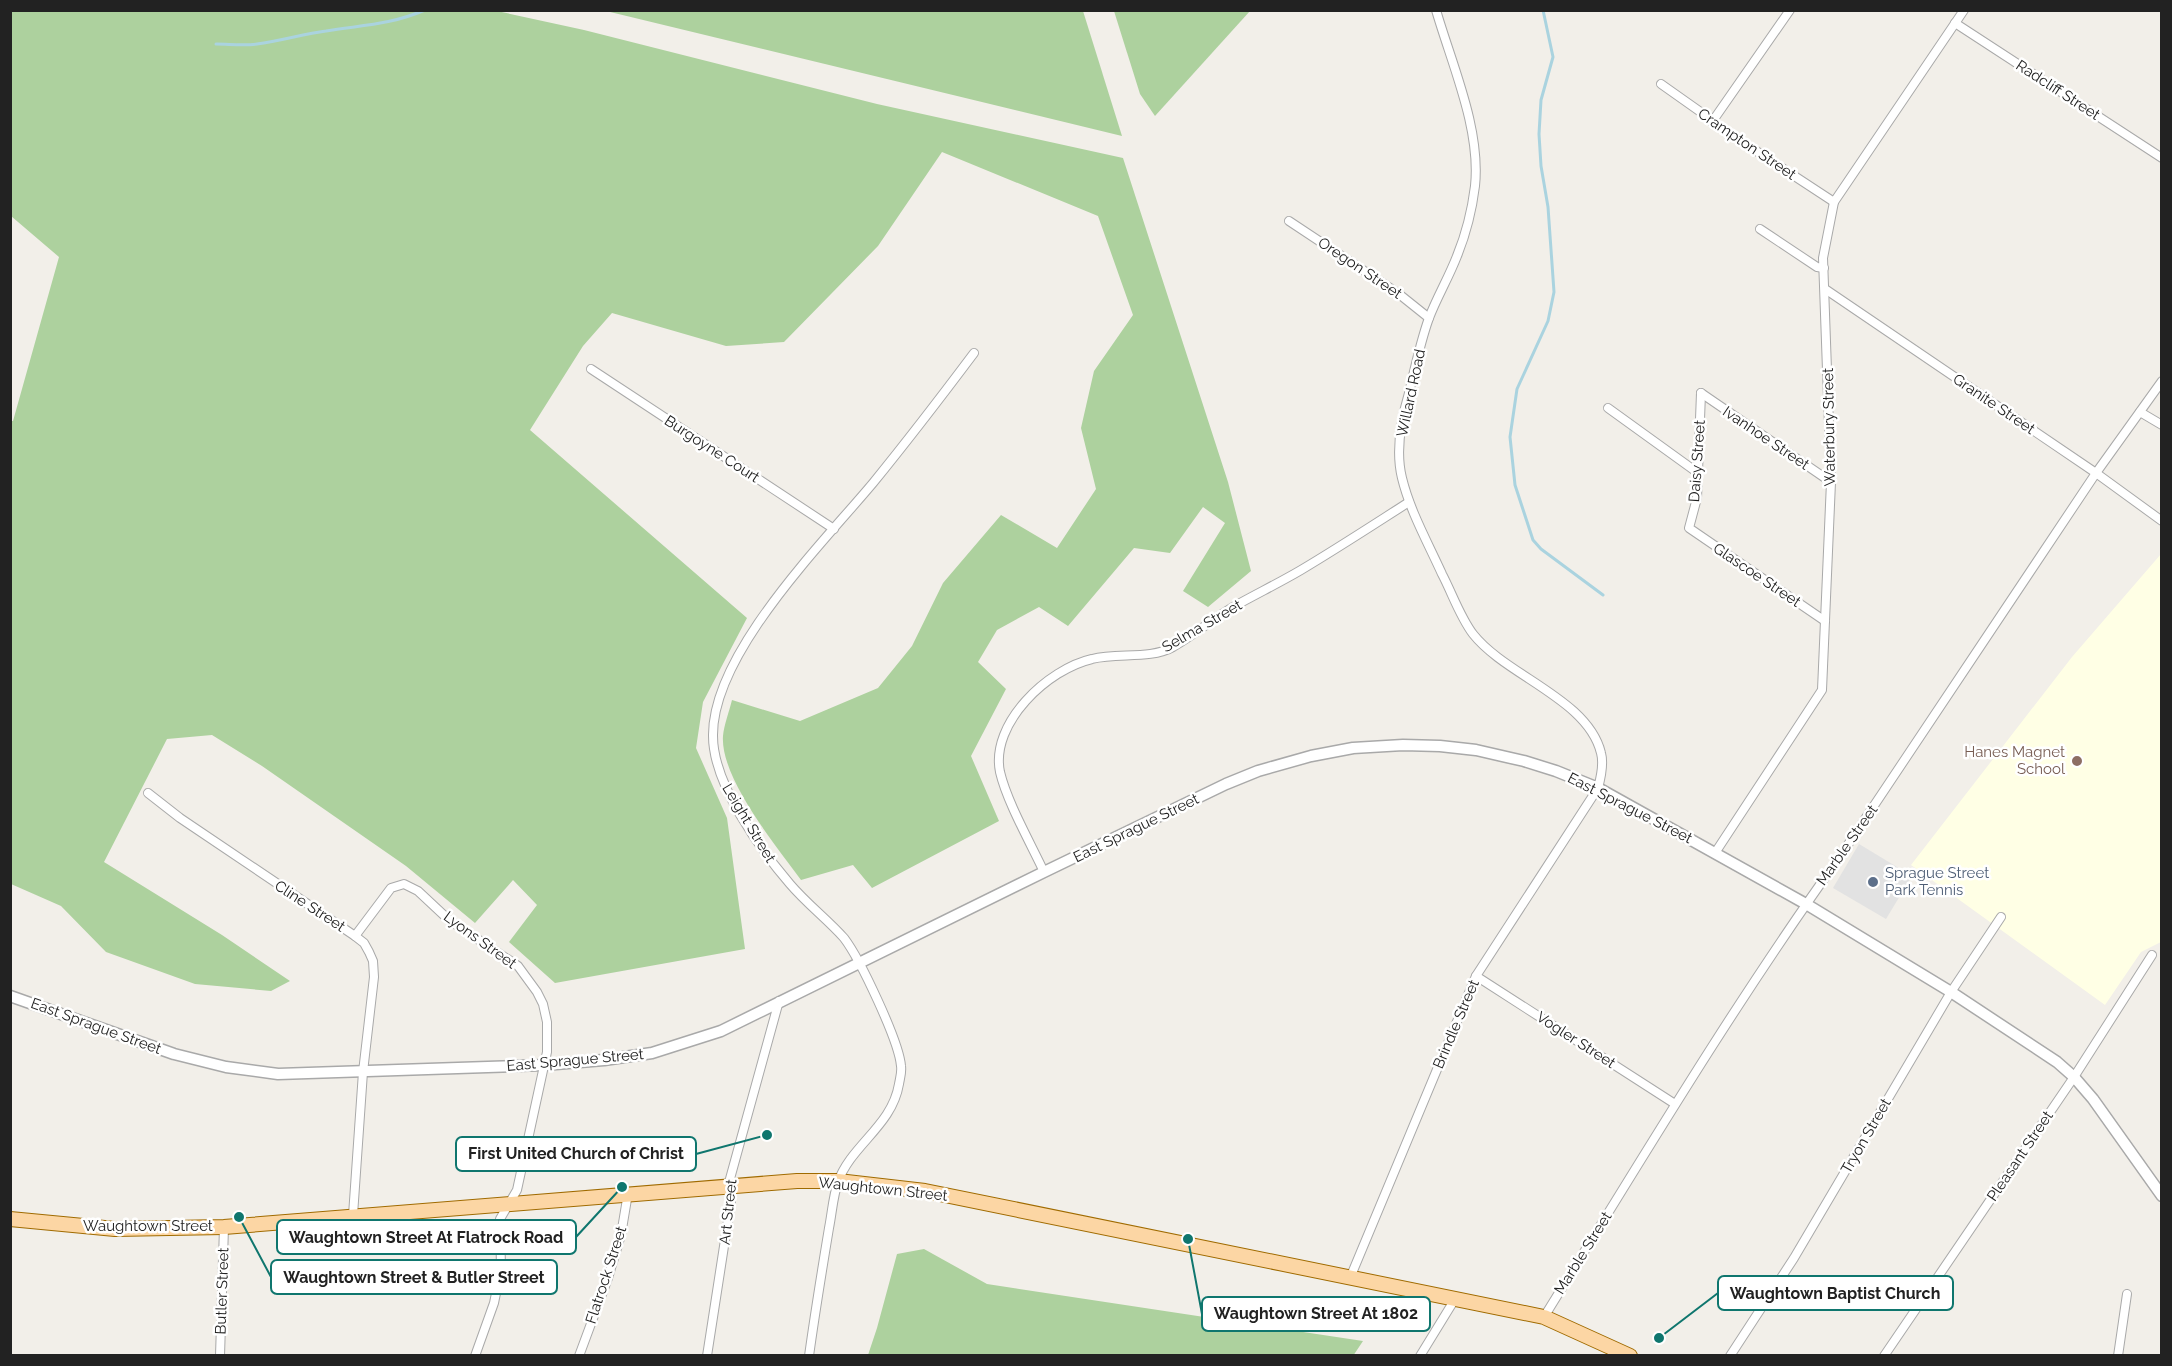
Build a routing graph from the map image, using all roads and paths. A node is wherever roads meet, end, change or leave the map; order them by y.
1 (1436, 10) edge
2 (1790, 10) edge
3 (1964, 10) edge
4 (1955, 23) junction
5 (1661, 84) dead end
6 (1712, 122) junction
7 (2162, 158) edge
8 (1834, 202) junction
9 (1289, 221) dead end
10 (1760, 229) dead end
11 (1824, 268) junction
12 (1825, 288) junction
13 (1429, 318) junction
14 (974, 353) dead end
15 (591, 369) dead end
16 (2162, 381) edge
17 (1701, 393) joint
18 (1608, 408) dead end
19 (2140, 412) junction
20 (2162, 425) edge
21 (1698, 473) junction
22 (2096, 473) junction
23 (1831, 482) junction
24 (1409, 502) junction
25 (2162, 521) edge
26 (1689, 528) joint
27 (834, 529) junction
28 (1825, 621) junction
29 (1598, 788) junction
30 (148, 793) dead end
31 (1715, 853) junction
32 (1044, 872) junction
33 (1806, 904) junction
34 (2001, 917) dead end
35 (355, 936) junction
36 (2152, 956) dead end
37 (859, 962) junction
38 (1476, 976) junction
39 (1951, 992) junction
40 (10, 996) edge
41 (779, 1001) junction
42 (544, 1065) junction
43 (363, 1072) junction
44 (2074, 1077) junction
45 (1676, 1104) junction
46 (838, 1181) junction
47 (728, 1186) junction
48 (628, 1193) junction
49 (2162, 1196) edge
50 (510, 1203) junction
51 (353, 1215) junction
52 (10, 1220) edge
53 (224, 1227) junction
54 (1350, 1278) junction
55 (2127, 1294) dead end
56 (1455, 1299) junction
57 (1544, 1317) junction
58 (220, 1356) edge
59 (475, 1356) edge
60 (579, 1356) edge
61 (707, 1356) edge
62 (809, 1356) edge
63 (1420, 1356) edge
64 (1630, 1356) edge
65 (1730, 1356) edge
66 (1884, 1356) edge
67 (2118, 1356) edge

1 - 13 street, Willard Road
2 - 6 street
3 - 4 street, Waterbury Street
4 - 7 street, Radcliff Street
4 - 8 street, Waterbury Street
5 - 6 street, Crampton Street
6 - 8 street, Crampton Street
8 - 11 street, Waterbury Street
9 - 13 street, Oregon Street
10 - 11 street
11 - 12 street, Waterbury Street
12 - 22 street, Granite Street
12 - 23 street, Waterbury Street
13 - 24 street, Willard Road
14 - 27 street, Leight Street
15 - 27 street, Burgoyne Court
16 - 19 street, Marble Street
17 - 21 street, Daisy Street
17 - 23 street, Ivanhoe Street
18 - 21 street
19 - 20 street
19 - 22 street, Marble Street
21 - 26 street, Daisy Street
22 - 25 street, Granite Street
22 - 33 street, Marble Street
23 - 28 street, Waterbury Street
24 - 29 street, Willard Road
24 - 32 street, Selma Street
26 - 28 street, Glascoe Street
27 - 37 street, Leight Street
28 - 31 street, Waterbury Street
29 - 31 street, East Sprague Street
29 - 32 street, East Sprague Street
29 - 38 street, Brindle Street
30 - 35 street, Cline Street
31 - 33 street, East Sprague Street
32 - 37 street, East Sprague Street
33 - 39 street, East Sprague Street
33 - 45 street, Marble Street
34 - 39 street, Tryon Street
35 - 42 street, Lyons Street
35 - 43 street, Cline Street
36 - 44 street, Pleasant Street
37 - 41 street, East Sprague Street
37 - 46 street, Leight Street
38 - 45 street, Vogler Street
38 - 54 street, Brindle Street
39 - 44 street, East Sprague Street
39 - 65 street, Tryon Street
40 - 43 street, East Sprague Street
41 - 42 street, East Sprague Street
41 - 47 street, Art Street
42 - 43 street, East Sprague Street
42 - 50 street, Lyons Street
43 - 51 street, Cline Street
44 - 49 street, East Sprague Street
44 - 66 street, Pleasant Street
45 - 57 street, Marble Street
46 - 47 main road, Waughtown Street
46 - 54 main road, Waughtown Street
46 - 62 street, Leight Street
47 - 48 main road, Waughtown Street
47 - 61 street, Art Street
48 - 50 main road, Waughtown Street
48 - 60 street, Flatrock Street
50 - 51 main road, Waughtown Street
50 - 59 street, Lyons Street
51 - 53 main road, Waughtown Street
52 - 53 main road, Waughtown Street
53 - 58 street, Butler Street
54 - 56 main road, Waughtown Street
55 - 67 street
56 - 57 main road, Waughtown Street
56 - 63 street
57 - 64 main road, Waughtown Street

